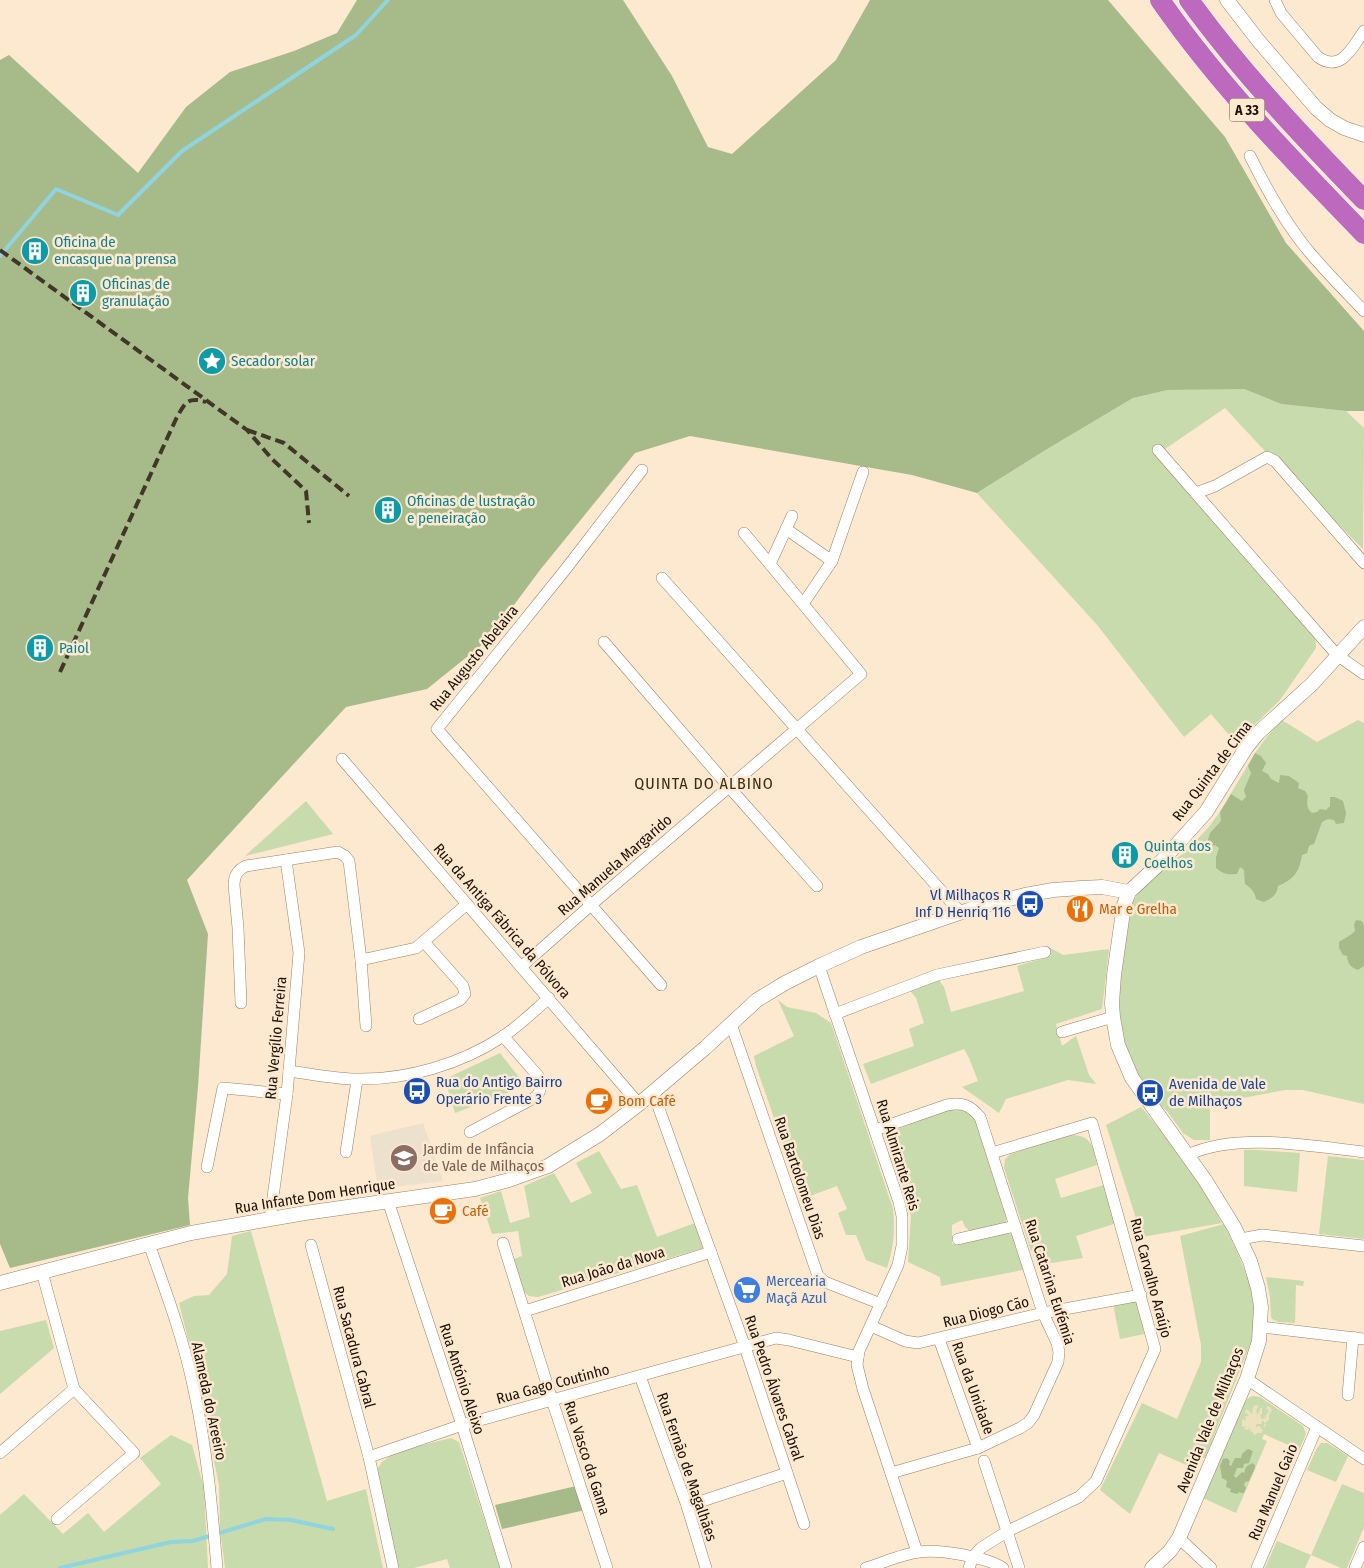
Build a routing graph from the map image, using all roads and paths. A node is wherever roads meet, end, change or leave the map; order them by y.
1 (1160, 0) edge
2 (1188, 0) edge
3 (1200, 0) edge
4 (1227, 0) edge
5 (1277, 1) edge
6 (1364, 31) edge
7 (1364, 135) edge
8 (1250, 156) dead end
9 (1364, 180) edge
10 (1364, 200) edge
11 (1364, 235) edge
12 (1364, 311) edge
13 (1158, 450) dead end
14 (642, 470) dead end
15 (862, 472) dead end
16 (1196, 493) junction
17 (792, 516) dead end
18 (786, 529) junction
19 (744, 533) dead end
20 (832, 560) junction
21 (1364, 563) edge
22 (770, 564) junction
23 (662, 578) dead end
24 (803, 604) junction
25 (1364, 627) edge
26 (604, 642) dead end
27 (1337, 655) junction
28 (1364, 674) edge
29 (797, 729) junction
30 (342, 759) dead end
31 (729, 787) junction
32 (286, 860) junction
33 (817, 886) dead end
34 (1128, 892) junction
35 (467, 904) junction
36 (591, 905) junction
37 (961, 913) junction
38 (424, 942) junction
39 (1045, 952) dead end
40 (361, 960) junction
41 (819, 966) junction
42 (521, 967) junction
43 (661, 985) dead end
44 (549, 998) junction
45 (241, 1003) dead end
46 (835, 1014) junction
47 (1113, 1017) junction
48 (419, 1019) dead end
49 (731, 1024) junction
50 (366, 1026) dead end
51 (1062, 1032) dead end
52 (503, 1036) junction
53 (289, 1071) junction
54 (357, 1080) junction
55 (653, 1092) junction
56 (287, 1094) junction
57 (639, 1104) junction
58 (875, 1130) junction
59 (470, 1132) dead end
60 (346, 1152) dead end
61 (1364, 1152) edge
62 (992, 1153) junction
63 (1188, 1155) junction
64 (206, 1167) dead end
65 (388, 1201) junction
66 (270, 1219) junction
67 (1015, 1226) junction
68 (958, 1239) dead end
69 (1241, 1239) junction
70 (149, 1244) junction
71 (503, 1244) dead end
72 (311, 1246) dead end
73 (1364, 1246) edge
74 (711, 1252) junction
75 (42, 1272) junction
76 (0, 1284) edge
77 (1141, 1295) junction
78 (881, 1304) junction
79 (525, 1311) junction
80 (1043, 1314) junction
81 (871, 1326) junction
82 (1260, 1327) junction
83 (1359, 1338) edge
84 (939, 1339) junction
85 (745, 1347) junction
86 (858, 1357) junction
87 (640, 1376) junction
88 (1247, 1380) junction
89 (74, 1389) junction
90 (1348, 1395) dead end
91 (552, 1400) junction
92 (462, 1425) junction
93 (1317, 1427) junction
94 (978, 1448) junction
95 (0, 1452) edge
96 (369, 1457) junction
97 (1364, 1459) edge
98 (984, 1461) dead end
99 (787, 1473) junction
100 (891, 1473) junction
101 (687, 1506) junction
102 (57, 1519) dead end
103 (804, 1524) dead end
104 (1008, 1531) junction
105 (1179, 1538) junction
106 (1364, 1547) edge
107 (917, 1552) junction
108 (971, 1563) edge
109 (217, 1568) edge
110 (393, 1568) edge
111 (506, 1568) edge
112 (607, 1568) edge
113 (706, 1568) edge
114 (866, 1568) edge
115 (1003, 1568) edge
116 (1019, 1568) edge
117 (1152, 1568) edge
118 (1211, 1568) edge
119 (1257, 1568) edge
120 (1355, 1568) edge

1 - 11 highway, A 33
2 - 10 highway, A 33
3 - 9 highway
4 - 7 street
5 - 6 street
8 - 12 street
13 - 16 street
14 - 36 street, Rua Augusto Abelaira
15 - 20 street
16 - 21 street
16 - 27 street
17 - 18 street
18 - 20 street
18 - 22 street
19 - 22 street
20 - 24 street
22 - 24 street
23 - 29 street
24 - 29 street, Rua Manuela Margarido
25 - 27 street, Rua Quinta de Cima
26 - 31 street
27 - 28 street
27 - 34 street, Rua Quinta de Cima
29 - 31 street, Rua Manuela Margarido
29 - 37 street
30 - 35 street, Rua da Antiga Fábrica da Pólvora
31 - 33 street
31 - 36 street, Rua Manuela Margarido
32 - 40 street
32 - 45 street
32 - 53 street, Rua Vergílio Ferreira
34 - 37 street, Rua Infante Dom Henrique
34 - 47 street, Avenida Vale de Milhaços
35 - 38 street
35 - 42 street, Rua da Antiga Fábrica da Pólvora
36 - 42 street, Rua Manuela Margarido
36 - 43 street
37 - 41 street, Rua Infante Dom Henrique
38 - 40 street
38 - 48 street
39 - 46 street
40 - 50 street
41 - 46 street, Rua Almirante Reis
41 - 49 street, Rua Infante Dom Henrique
42 - 44 street, Rua da Antiga Fábrica da Pólvora
44 - 52 street
44 - 57 street, Rua da Antiga Fábrica da Pólvora
46 - 58 street, Rua Almirante Reis
47 - 51 street
47 - 63 street, Avenida Vale de Milhaços
49 - 55 street, Rua Infante Dom Henrique
49 - 78 street, Rua Bartolomeu Dias
52 - 54 street
52 - 59 street
53 - 54 street
53 - 56 street, Rua Vergílio Ferreira
54 - 60 street
55 - 57 street, Rua Infante Dom Henrique
55 - 74 street, Rua Pedro Álvares Cabral
56 - 64 street
56 - 66 street, Rua Vergílio Ferreira
57 - 65 street, Rua Infante Dom Henrique
58 - 62 street, Rua Catarina Eufémia
58 - 78 street, Rua Almirante Reis
61 - 63 street
62 - 67 street, Rua Catarina Eufémia
62 - 77 street, Rua Carvalho Araújo
63 - 69 street, Avenida Vale de Milhaços
65 - 66 street, Rua Infante Dom Henrique
65 - 92 street, Rua António Aleixo
66 - 70 street, Rua Infante Dom Henrique
67 - 68 street
67 - 80 street, Rua Catarina Eufémia
69 - 73 street
69 - 82 street, Avenida Vale de Milhaços
70 - 75 street, Rua Infante Dom Henrique
70 - 109 street, Alameda do Areeiro
71 - 79 street, Rua Vasco da Gama
72 - 96 street, Rua Sacadura Cabral
74 - 79 street, Rua João da Nova
74 - 85 street, Rua Pedro Álvares Cabral
75 - 76 street, Rua Infante Dom Henrique
75 - 89 street
77 - 80 street, Rua Diogo Cão
77 - 104 street, Rua Carvalho Araújo
78 - 81 street, Rua Almirante Reis
79 - 91 street, Rua Vasco da Gama
80 - 84 street, Rua Diogo Cão
80 - 94 street, Rua Catarina Eufémia
81 - 84 street, Rua Diogo Cão
81 - 86 street, Rua Almirante Reis
82 - 83 street
82 - 88 street, Avenida Vale de Milhaços
83 - 90 street
84 - 94 street, Rua da Unidade
85 - 86 street, Rua Gago Coutinho
85 - 87 street, Rua Gago Coutinho
85 - 99 street, Rua Pedro Álvares Cabral
86 - 100 street, Rua Almirante Reis
87 - 91 street, Rua Gago Coutinho
87 - 101 street, Rua Fernão de Magalhães
88 - 93 street
88 - 105 street, Avenida Vale de Milhaços
89 - 95 street
89 - 102 street
91 - 92 street, Rua Gago Coutinho
91 - 112 street, Rua Vasco da Gama
92 - 96 street, Rua Gago Coutinho
92 - 111 street, Rua António Aleixo
93 - 97 street
93 - 119 street, Rua Manuel Gaio
94 - 100 street, Rua Catarina Eufémia
96 - 110 street
98 - 104 street
99 - 101 street
99 - 103 street, Rua Pedro Álvares Cabral
100 - 107 street, Rua Almirante Reis
101 - 113 street, Rua Fernão de Magalhães
104 - 108 street, Rua Carvalho Araújo
104 - 116 street
105 - 117 street, Avenida Vale de Milhaços
105 - 118 street
106 - 120 street
107 - 108 street
107 - 114 street
108 - 115 street

